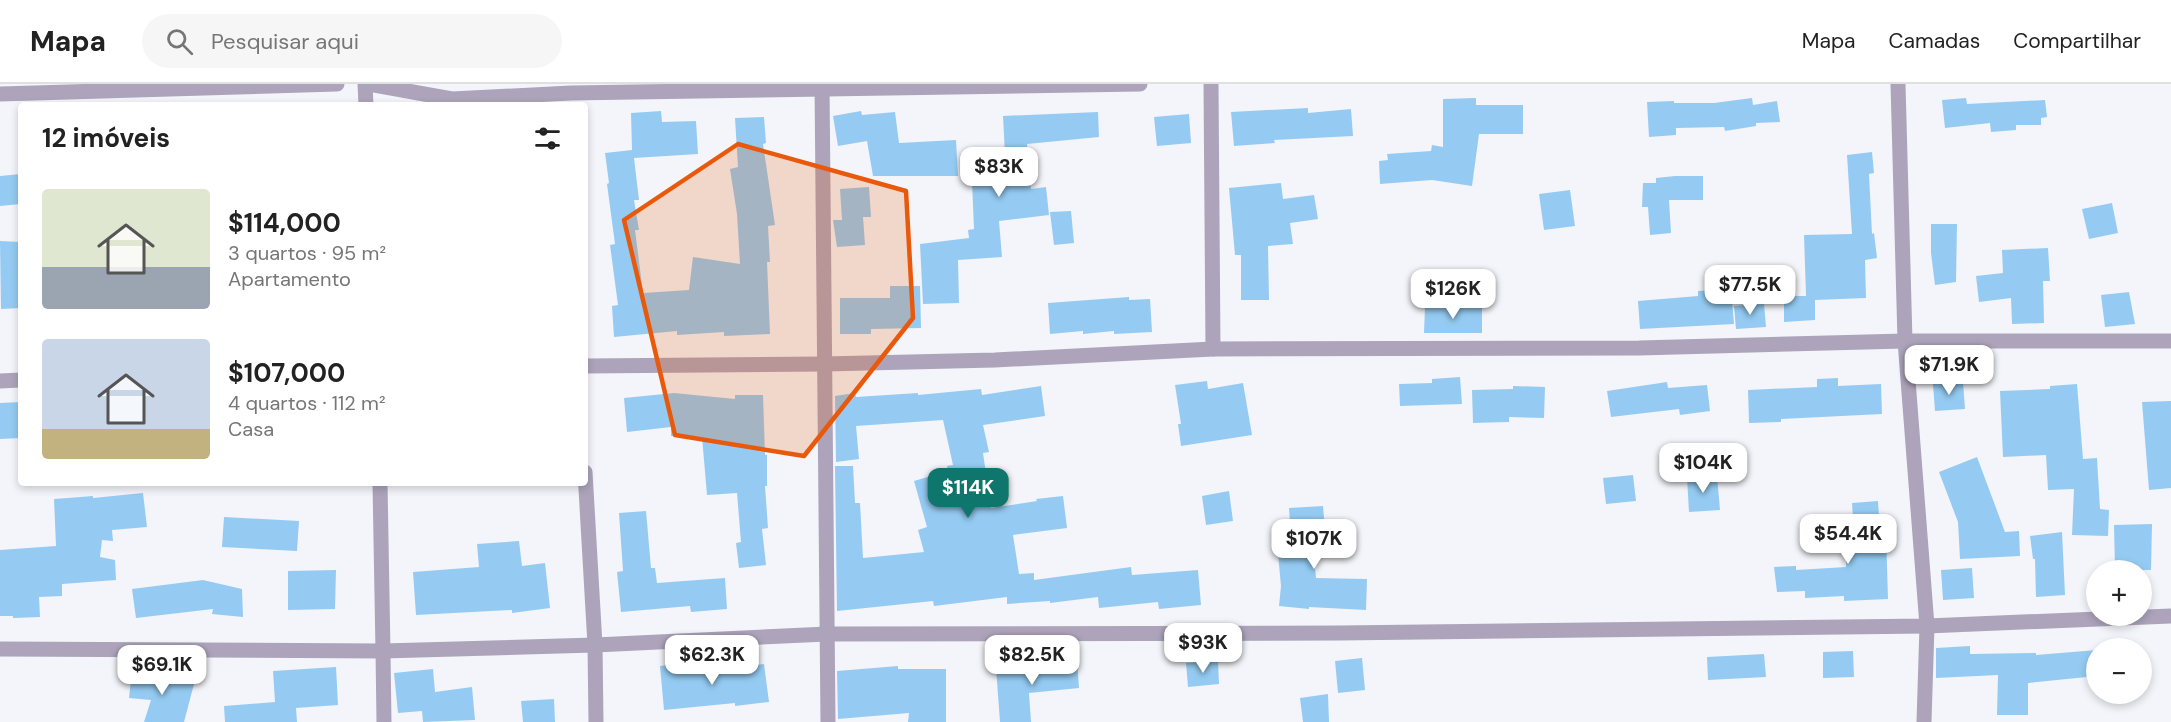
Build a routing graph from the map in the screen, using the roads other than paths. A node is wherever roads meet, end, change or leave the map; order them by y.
1 (337, 84) edge
2 (365, 84) edge
3 (369, 84) edge
4 (1140, 84) edge
5 (1211, 84) edge
6 (1898, 84) edge
7 (822, 87) edge
8 (0, 94) edge
9 (571, 94) edge
10 (366, 102) edge
11 (1905, 340) junction
12 (2171, 341) edge
13 (1213, 349) junction
14 (825, 364) junction
15 (588, 366) edge
16 (18, 380) edge
17 (0, 381) edge
18 (380, 486) edge
19 (586, 486) edge
20 (2171, 616) edge
21 (1927, 626) junction
22 (827, 634) junction
23 (595, 645) junction
24 (0, 649) edge
25 (383, 651) junction
26 (384, 722) edge
27 (596, 722) edge
28 (828, 722) edge
29 (1924, 722) edge

1 - 8 street
2 - 10 street
3 - 9 street
4 - 7 street
5 - 13 street
6 - 11 street
7 - 9 street
7 - 14 street
11 - 12 street
11 - 13 street
11 - 21 street
13 - 14 street
14 - 15 street
14 - 22 street
16 - 17 street
18 - 25 street
19 - 23 street
20 - 21 street
21 - 22 street
21 - 29 street
22 - 23 street
22 - 28 street
23 - 25 street
23 - 27 street
24 - 25 street
25 - 26 street

